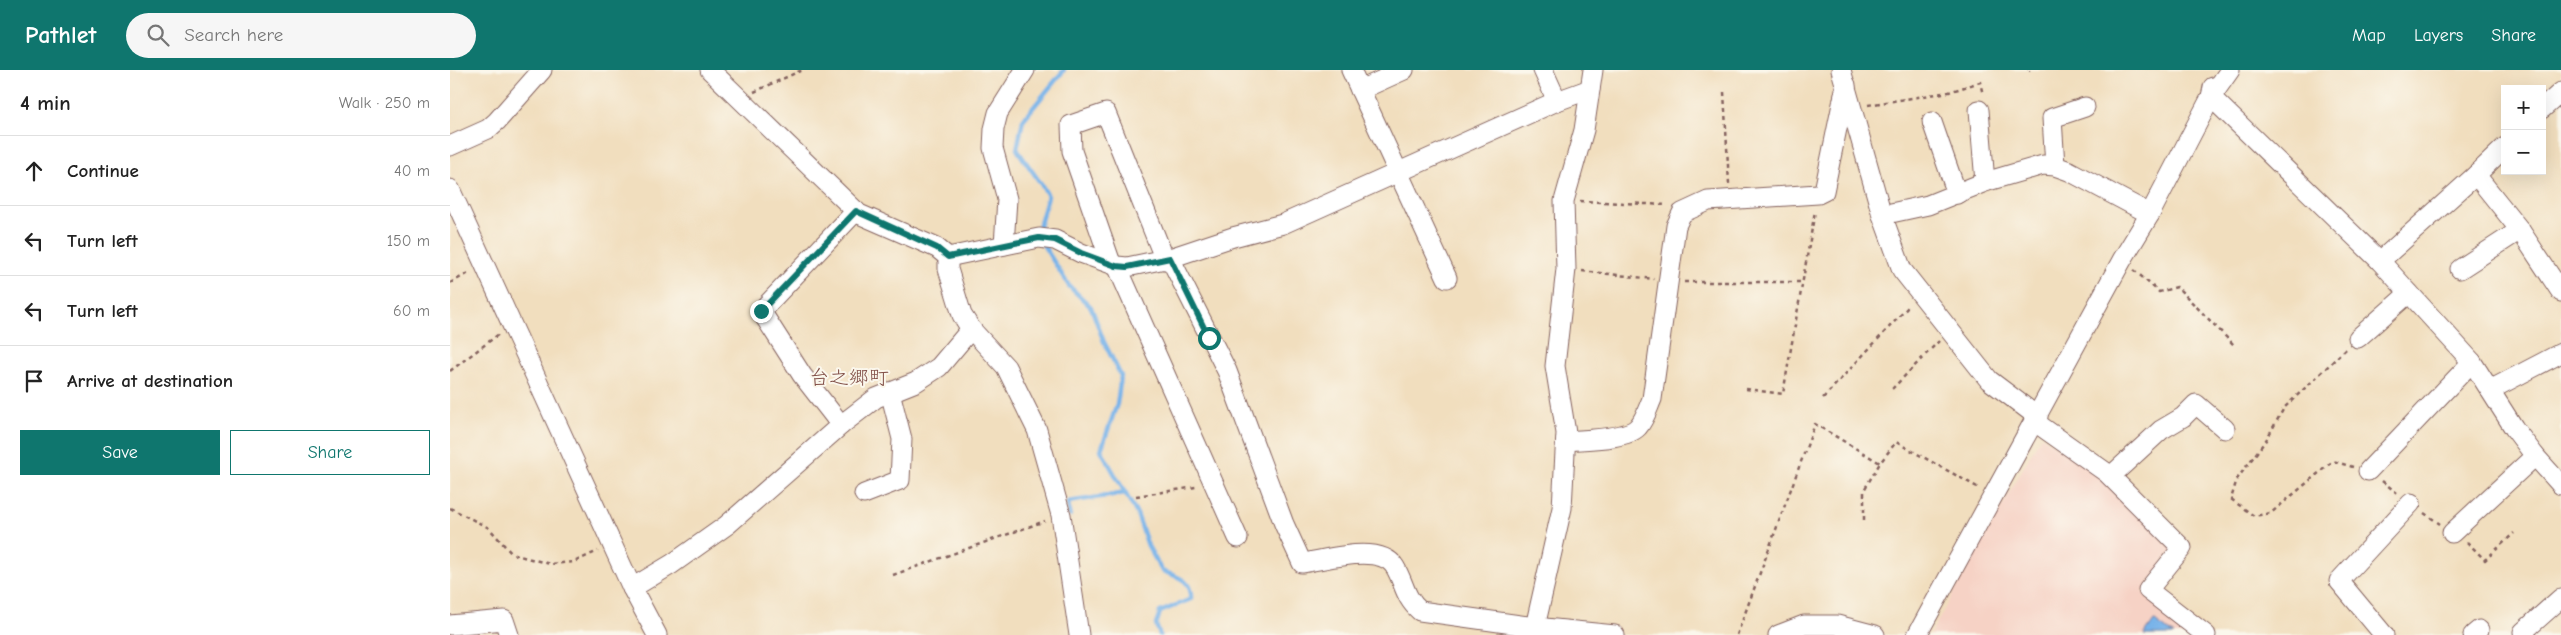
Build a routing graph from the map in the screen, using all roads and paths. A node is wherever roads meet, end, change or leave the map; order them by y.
1 (542, 70) edge
2 (710, 70) edge
3 (802, 70) edge
4 (1025, 70) edge
5 (1351, 70) edge
6 (1404, 70) edge
7 (1543, 70) edge
8 (1593, 70) edge
9 (2215, 70) edge
10 (2230, 70) edge
11 (1843, 77) edge
12 (1590, 89) junction
13 (1360, 90) junction
14 (1724, 92) dead end
15 (2211, 97) junction
16 (739, 98) junction
17 (1557, 101) junction
18 (1982, 103) joint
19 (1852, 107) junction
20 (2085, 107) dead end
21 (1932, 122) dead end
22 (450, 146) edge
23 (2501, 151) edge
24 (2055, 166) junction
25 (1398, 173) junction
26 (2476, 175) junction
27 (1986, 182) junction
28 (450, 189) edge
29 (1818, 194) junction
30 (1957, 194) junction
31 (1729, 200) junction
32 (1564, 201) junction
33 (1669, 205) dead end
34 (856, 211) junction
35 (2150, 214) junction
36 (1882, 215) junction
37 (2520, 230) junction
38 (1004, 245) junction
39 (948, 257) junction
40 (1168, 259) junction
41 (2122, 260) junction
42 (2380, 260) junction
43 (484, 264) junction
44 (1114, 264) junction
45 (2460, 269) dead end
46 (1447, 278) dead end
47 (450, 283) edge
48 (2561, 292) edge
49 (2410, 293) junction
50 (1921, 295) junction
51 (511, 323) junction
52 (971, 329) junction
53 (1948, 331) junction
54 (2358, 338) joint
55 (2234, 345) dead end
56 (2561, 354) edge
57 (2472, 362) junction
58 (450, 371) edge
59 (1746, 389) dead end
60 (1892, 389) dead end
61 (2490, 390) junction
62 (890, 392) junction
63 (1823, 398) dead end
64 (2037, 419) junction
65 (841, 425) junction
66 (2225, 429) dead end
67 (1566, 440) junction
68 (2535, 456) junction
69 (1880, 463) junction
70 (2368, 471) junction
71 (2111, 476) junction
72 (1214, 484) junction
73 (2561, 485) edge
74 (864, 494) dead end
75 (1993, 495) junction
76 (1136, 496) dead end
77 (2411, 503) junction
78 (450, 508) edge
79 (1061, 515) junction
80 (1864, 520) dead end
81 (2452, 533) junction
82 (2514, 534) dead end
83 (1238, 538) dead end
84 (612, 544) junction
85 (893, 575) dead end
86 (632, 588) junction
87 (2561, 598) edge
88 (450, 625) edge
89 (1529, 631) edge
90 (508, 635) edge
91 (657, 635) edge
92 (1079, 635) edge
93 (1615, 635) edge
94 (1737, 635) edge
95 (1778, 635) edge
96 (1875, 635) edge
97 (1917, 635) edge
98 (2206, 635) edge
99 (2384, 635) edge
100 (2525, 635) edge

1 - 22 street
2 - 16 street
3 - 16 path
4 - 38 street
5 - 13 street
6 - 13 street
7 - 17 street
8 - 12 street
9 - 15 street
10 - 15 street
11 - 19 street
11 - 29 street
12 - 17 street
12 - 32 street
13 - 25 street
14 - 31 path
15 - 35 street
15 - 42 street
16 - 34 street
17 - 25 street
18 - 19 path
18 - 27 street
19 - 36 street
20 - 24 street
21 - 30 street
23 - 26 street
24 - 27 street
24 - 35 street
25 - 40 street
25 - 46 street
26 - 37 street
26 - 42 street
27 - 30 street
28 - 43 street
29 - 31 street
29 - 59 path
30 - 36 street
31 - 67 street
32 - 33 path
32 - 67 street
34 - 39 street
34 - 65 street
35 - 41 street
36 - 50 street
37 - 45 street
37 - 48 street
38 - 39 street
38 - 44 street
39 - 52 street
40 - 44 street
40 - 44 street
40 - 89 street
41 - 55 path
41 - 64 street
42 - 49 street
43 - 47 path
43 - 51 street
44 - 72 street
49 - 54 street
49 - 57 street
50 - 53 street
50 - 63 path
51 - 58 path
51 - 84 street
52 - 62 street
52 - 79 street
53 - 60 path
53 - 64 street
54 - 70 path
56 - 61 street
57 - 61 street
57 - 70 street
61 - 68 street
62 - 65 street
62 - 74 street
64 - 71 street
64 - 75 street
65 - 86 street
66 - 71 street
67 - 89 street
68 - 73 street
68 - 81 street
69 - 75 path
69 - 80 path
69 - 94 path
70 - 77 path
71 - 98 street
72 - 76 path
72 - 83 street
75 - 97 street
77 - 81 path
77 - 99 street
78 - 84 path
79 - 85 path
79 - 92 street
81 - 82 path
84 - 86 street
86 - 91 street
87 - 100 street
88 - 90 street
89 - 93 street
95 - 96 street

